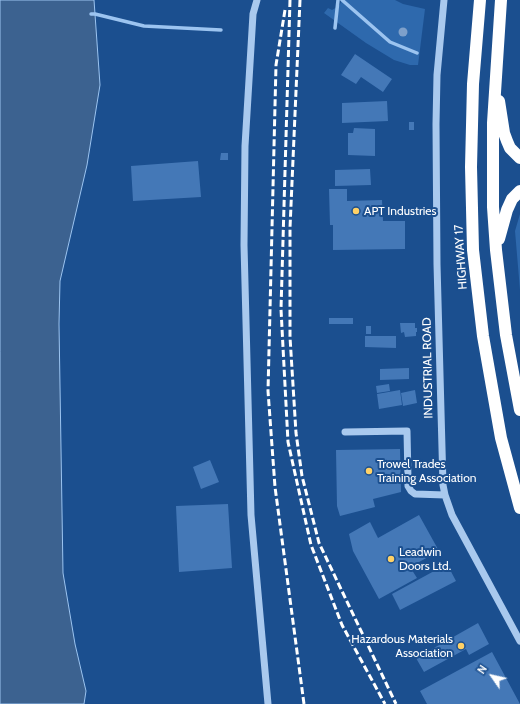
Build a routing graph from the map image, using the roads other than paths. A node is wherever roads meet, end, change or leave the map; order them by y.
1 (257, 0) edge
2 (444, 0) edge
3 (480, 0) edge
4 (501, 0) edge
5 (495, 76) junction
6 (520, 158) edge
7 (520, 190) edge
8 (496, 250) junction
9 (520, 410) edge
10 (345, 432) dead end
11 (445, 495) junction
12 (520, 508) edge
13 (520, 641) edge
14 (268, 704) edge

1 - 14 street
2 - 11 street, INDUSTRIAL ROAD
3 - 12 highway, HIGHWAY 17
4 - 5 highway
5 - 6 highway
5 - 8 highway
7 - 8 highway
8 - 9 highway
10 - 11 street
11 - 13 street, INDUSTRIAL ROAD

